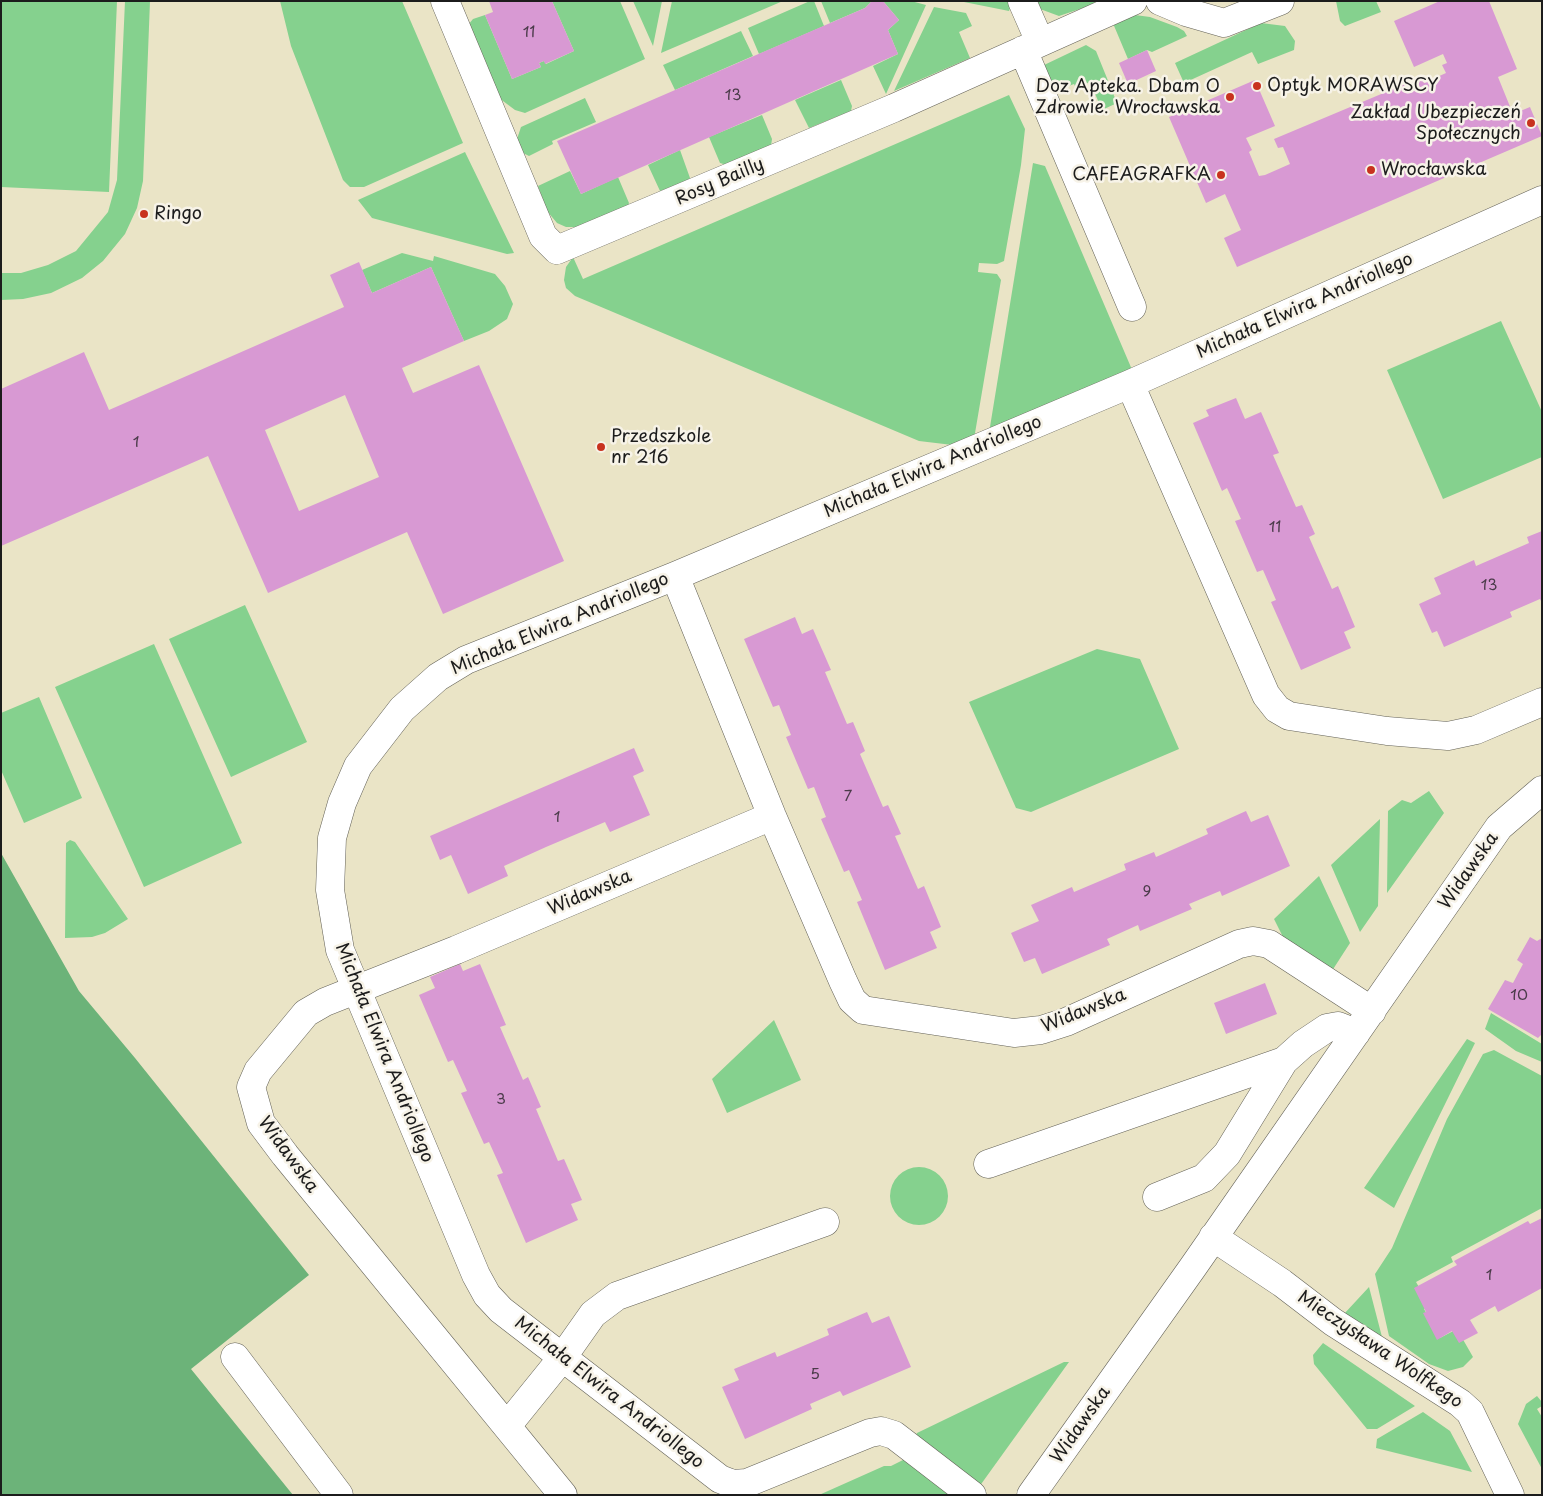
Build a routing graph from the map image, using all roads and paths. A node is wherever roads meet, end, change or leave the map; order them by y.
1 (445, 1) edge
2 (1022, 1) edge
3 (1133, 1) edge
4 (1160, 1) edge
5 (1280, 1) edge
6 (1032, 46) junction
7 (1542, 200) edge
8 (1132, 306) dead end
9 (1130, 384) junction
10 (675, 576) junction
11 (1542, 702) edge
12 (1542, 790) edge
13 (772, 816) junction
14 (356, 989) junction
15 (1372, 1011) junction
16 (1356, 1033) junction
17 (1284, 1061) junction
18 (988, 1164) dead end
19 (1157, 1197) dead end
20 (825, 1222) dead end
21 (1213, 1238) junction
22 (235, 1358) dead end
23 (562, 1358) junction
24 (507, 1426) junction
25 (339, 1495) edge
26 (564, 1495) edge
27 (972, 1495) edge
28 (1031, 1495) edge
29 (1510, 1495) edge

1 - 6 street, Rosy Bailly
2 - 6 street
3 - 6 street, Rosy Bailly
4 - 5 street
6 - 8 street
7 - 9 street, Michała Elwira Andriollego
9 - 10 street, Michała Elwira Andriollego
9 - 11 street
10 - 13 street, Widawska
10 - 14 street, Michała Elwira Andriollego
12 - 15 street, Widawska
13 - 14 street, Widawska
13 - 15 street, Widawska
14 - 23 street, Michała Elwira Andriollego
14 - 24 street, Widawska
15 - 16 street, Widawska
16 - 17 street
16 - 21 street, Widawska
17 - 18 street
17 - 19 street
20 - 23 street
21 - 28 street, Widawska
21 - 29 street, Mieczysława Wolfkego
22 - 25 street
23 - 24 street
23 - 27 street, Michała Elwira Andriollego
24 - 26 street, Widawska

